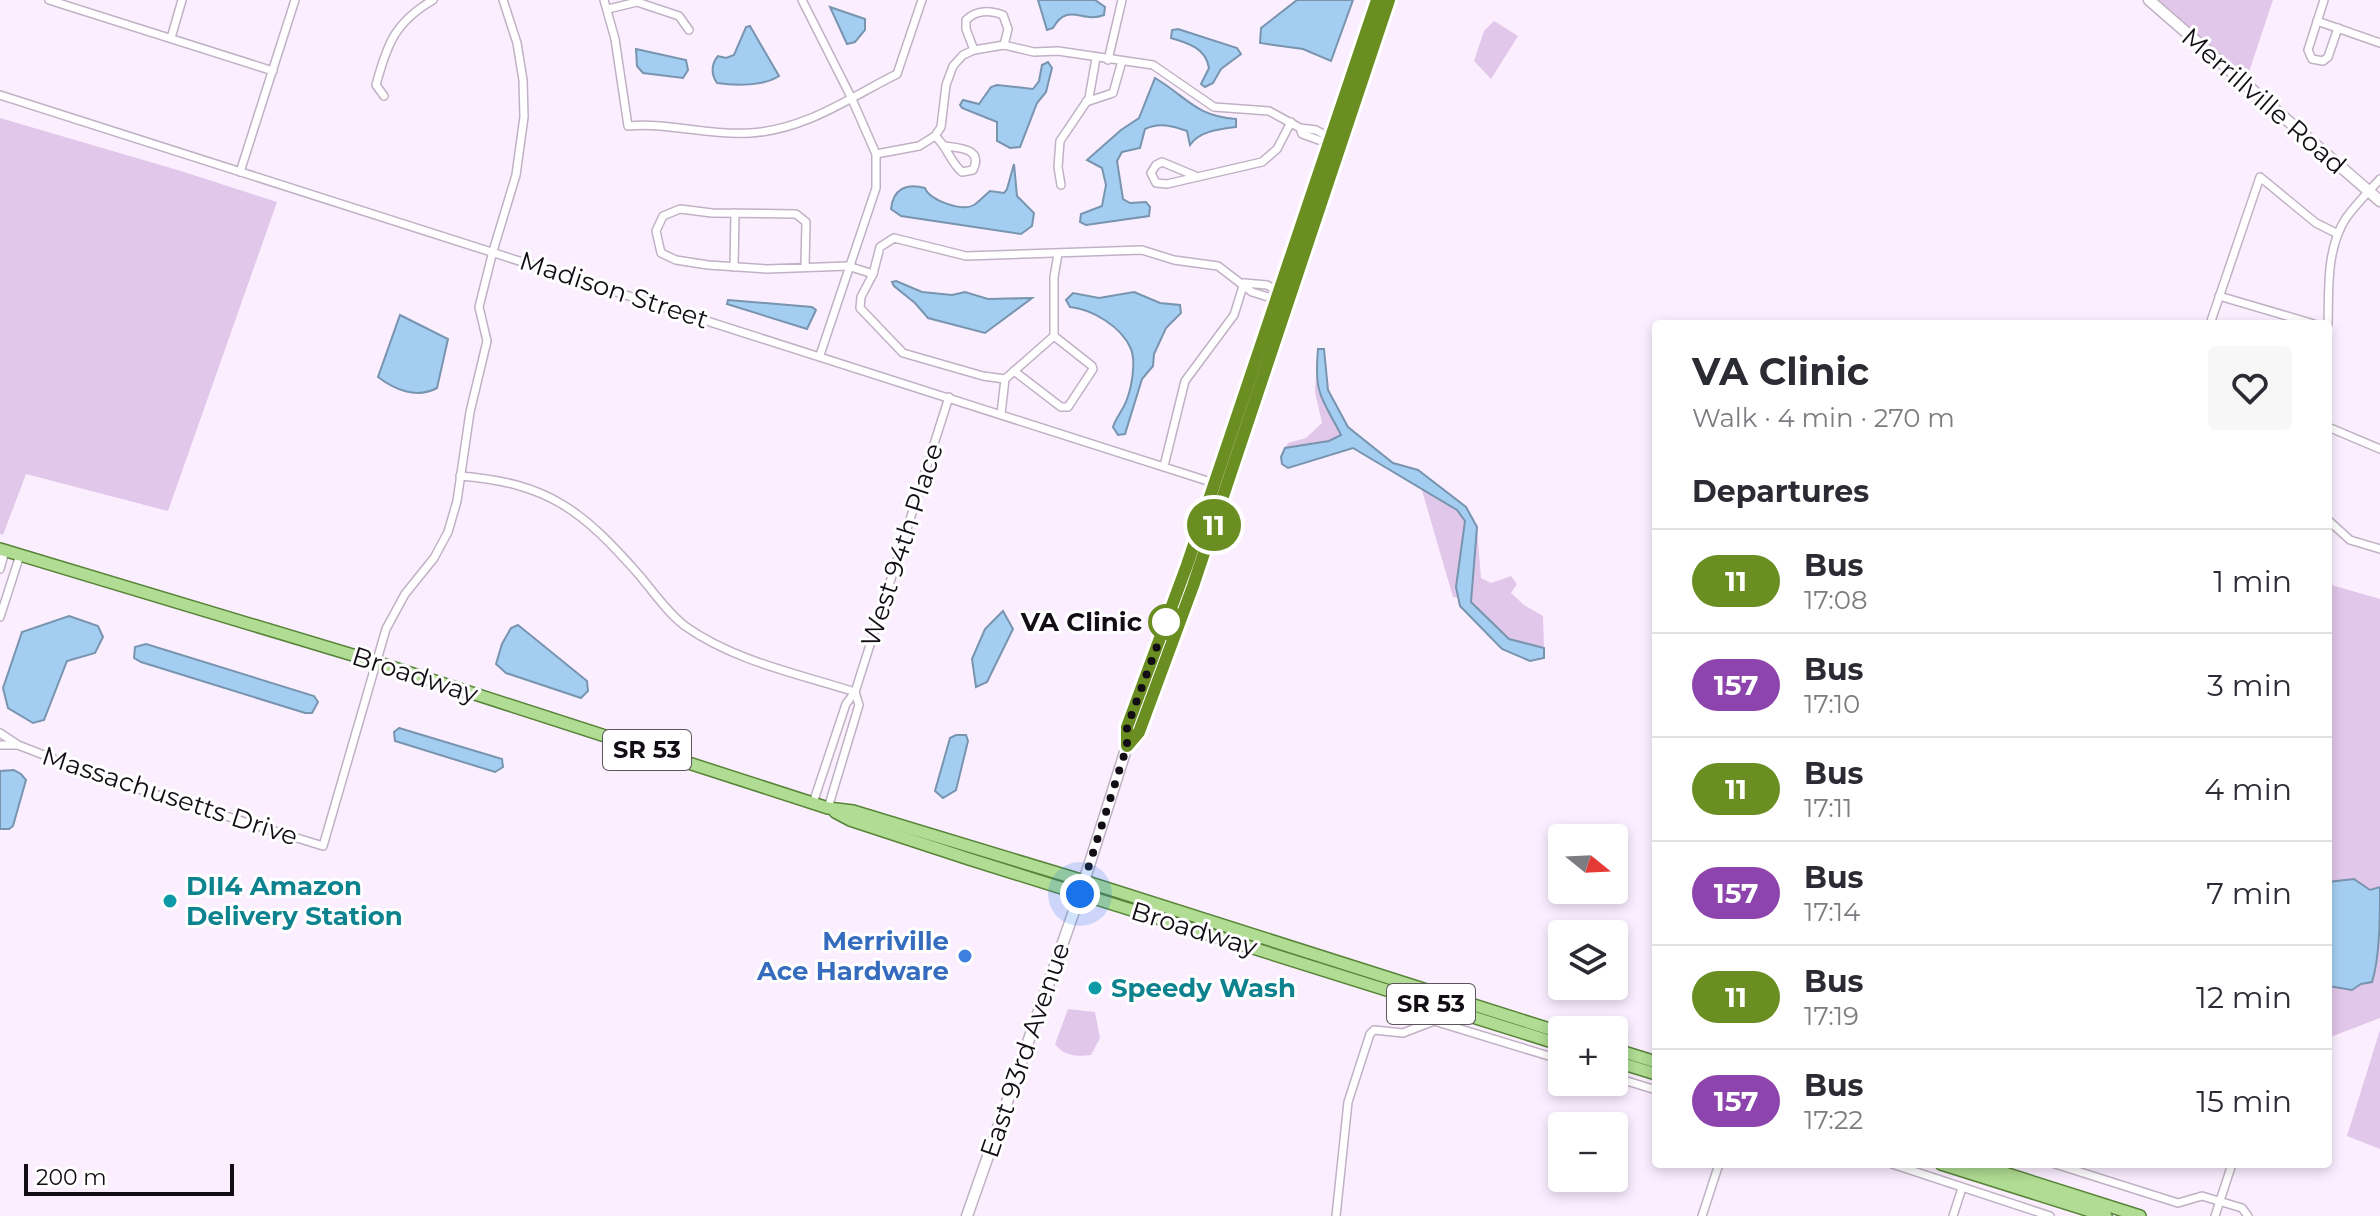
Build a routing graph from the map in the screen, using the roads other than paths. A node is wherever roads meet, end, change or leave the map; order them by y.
1 (49, 0) edge
2 (182, 0) edge
3 (295, 0) edge
4 (433, 0) edge
5 (503, 0) edge
6 (604, 0) edge
7 (802, 0) edge
8 (922, 0) edge
9 (1122, 0) edge
10 (1377, 0) edge
11 (1389, 0) edge
12 (2149, 0) edge
13 (2324, 0) edge
14 (75, 4) edge
15 (608, 9) junction
16 (2317, 21) junction
17 (2338, 28) junction
18 (689, 30) dead end
19 (171, 38) junction
20 (2380, 43) edge
21 (1008, 46) junction
22 (974, 50) junction
23 (1096, 58) junction
24 (1108, 60) junction
25 (1122, 61) junction
26 (273, 71) junction
27 (0, 95) edge
28 (384, 96) dead end
29 (851, 97) junction
30 (1086, 102) junction
31 (1291, 122) junction
32 (935, 136) junction
33 (1334, 142) junction
34 (945, 146) junction
35 (876, 154) junction
36 (240, 172) junction
37 (1198, 177) junction
38 (2380, 179) edge
39 (1061, 185) dead end
40 (2369, 192) junction
41 (2380, 201) edge
42 (735, 213) junction
43 (2338, 234) junction
44 (493, 251) junction
45 (1058, 254) junction
46 (805, 266) junction
47 (848, 266) junction
48 (734, 267) junction
49 (873, 274) junction
50 (1244, 283) junction
51 (1278, 296) junction
52 (2219, 296) junction
53 (1290, 300) junction
54 (2211, 320) edge
55 (2300, 320) edge
56 (2328, 320) edge
57 (1054, 336) junction
58 (820, 355) junction
59 (1014, 371) junction
60 (1005, 379) junction
61 (949, 397) junction
62 (1001, 414) junction
63 (2332, 429) edge
64 (2380, 449) edge
65 (1164, 466) junction
66 (460, 476) junction
67 (1214, 483) junction
68 (1227, 486) junction
69 (2332, 524) edge
70 (2380, 549) edge
71 (2, 550) edge
72 (20, 555) junction
73 (0, 569) edge
74 (0, 617) edge
75 (376, 662) junction
76 (855, 692) junction
77 (0, 733) edge
78 (0, 745) edge
79 (18, 745) junction
80 (1127, 746) junction
81 (813, 803) junction
82 (828, 808) junction
83 (1084, 881) junction
84 (1080, 894) junction
85 (1548, 1029) edge
86 (1548, 1041) edge
87 (1628, 1053) edge
88 (1548, 1056) edge
89 (1652, 1061) edge
90 (1628, 1065) edge
91 (1652, 1073) edge
92 (1628, 1081) edge
93 (1652, 1089) edge
94 (1718, 1168) edge
95 (1904, 1168) edge
96 (1954, 1168) edge
97 (1989, 1168) edge
98 (2068, 1168) edge
99 (2231, 1168) edge
100 (1962, 1188) junction
101 (2220, 1202) junction
102 (967, 1216) edge
103 (1336, 1216) edge
104 (1702, 1216) edge
105 (1953, 1216) edge
106 (2050, 1216) edge
107 (2106, 1216) edge
108 (2140, 1216) edge
109 (2215, 1216) edge
110 (2248, 1216) edge

1 - 14 street
2 - 19 street
3 - 26 street
4 - 28 street
5 - 44 street
6 - 15 street
7 - 29 street
8 - 29 street
9 - 24 street
10 - 33 street, East 93rd Avenue
11 - 33 street, East 93rd Avenue
12 - 40 street, Merrillville Road
13 - 16 street
14 - 19 street
15 - 18 street
15 - 29 street
16 - 17 street
16 - 17 street
17 - 20 street
19 - 26 street
21 - 22 street
21 - 22 street
21 - 23 street
22 - 32 street
23 - 24 street
23 - 30 street
24 - 25 street
25 - 30 street
25 - 31 street
26 - 36 street
27 - 36 street, Madison Street
29 - 35 street
30 - 39 street
31 - 33 street
31 - 37 street
32 - 34 street
32 - 35 street
33 - 51 street, East 93rd Avenue
33 - 53 street, East 93rd Avenue
34 - 34 street
35 - 47 street
36 - 44 street, Madison Street
37 - 37 street
38 - 40 street
40 - 41 street, Merrillville Road
40 - 43 street
42 - 46 street
42 - 48 street
42 - 48 street
43 - 52 street
43 - 56 street
44 - 58 street, Madison Street
44 - 66 street
45 - 49 street
45 - 50 street
45 - 57 street
46 - 47 street
46 - 48 street
47 - 49 street
47 - 58 street
49 - 60 street
50 - 51 street
50 - 65 street
51 - 53 street
51 - 67 street, East 93rd Avenue
52 - 54 street
52 - 55 street
53 - 68 street, East 93rd Avenue
57 - 59 street
57 - 59 street
58 - 61 street, Madison Street
59 - 60 street
60 - 62 street
61 - 62 street, Madison Street
61 - 76 street, West 94th Place
62 - 65 street, Madison Street
63 - 64 street
65 - 67 street, Madison Street
66 - 75 street
66 - 76 street
67 - 68 street, Madison Street
67 - 80 street, East 93rd Avenue
68 - 80 street, East 93rd Avenue
69 - 70 street
71 - 72 main road, Broadway / SR 53
71 - 73 street
72 - 74 street
72 - 75 main road, Broadway / SR 53
75 - 79 street, Massachusetts Drive
75 - 81 main road, Broadway / SR 53
76 - 81 street, West 94th Place
76 - 82 street, West 94th Place
77 - 79 street
78 - 79 street
80 - 83 street, East 93rd Avenue
81 - 82 main road, Broadway / SR 53
82 - 83 main road, Broadway / SR 53
82 - 84 main road, Broadway / SR 53
83 - 84 street, East 93rd Avenue
83 - 85 main road, Broadway / SR 53
84 - 86 main road, Broadway / SR 53
84 - 102 street, East 93rd Avenue
87 - 89 main road
88 - 103 street
90 - 91 main road
92 - 93 street
94 - 104 street
95 - 100 street
96 - 107 main road
97 - 108 main road
98 - 101 street
99 - 101 street
100 - 105 street
100 - 106 street
101 - 109 street
101 - 110 street

